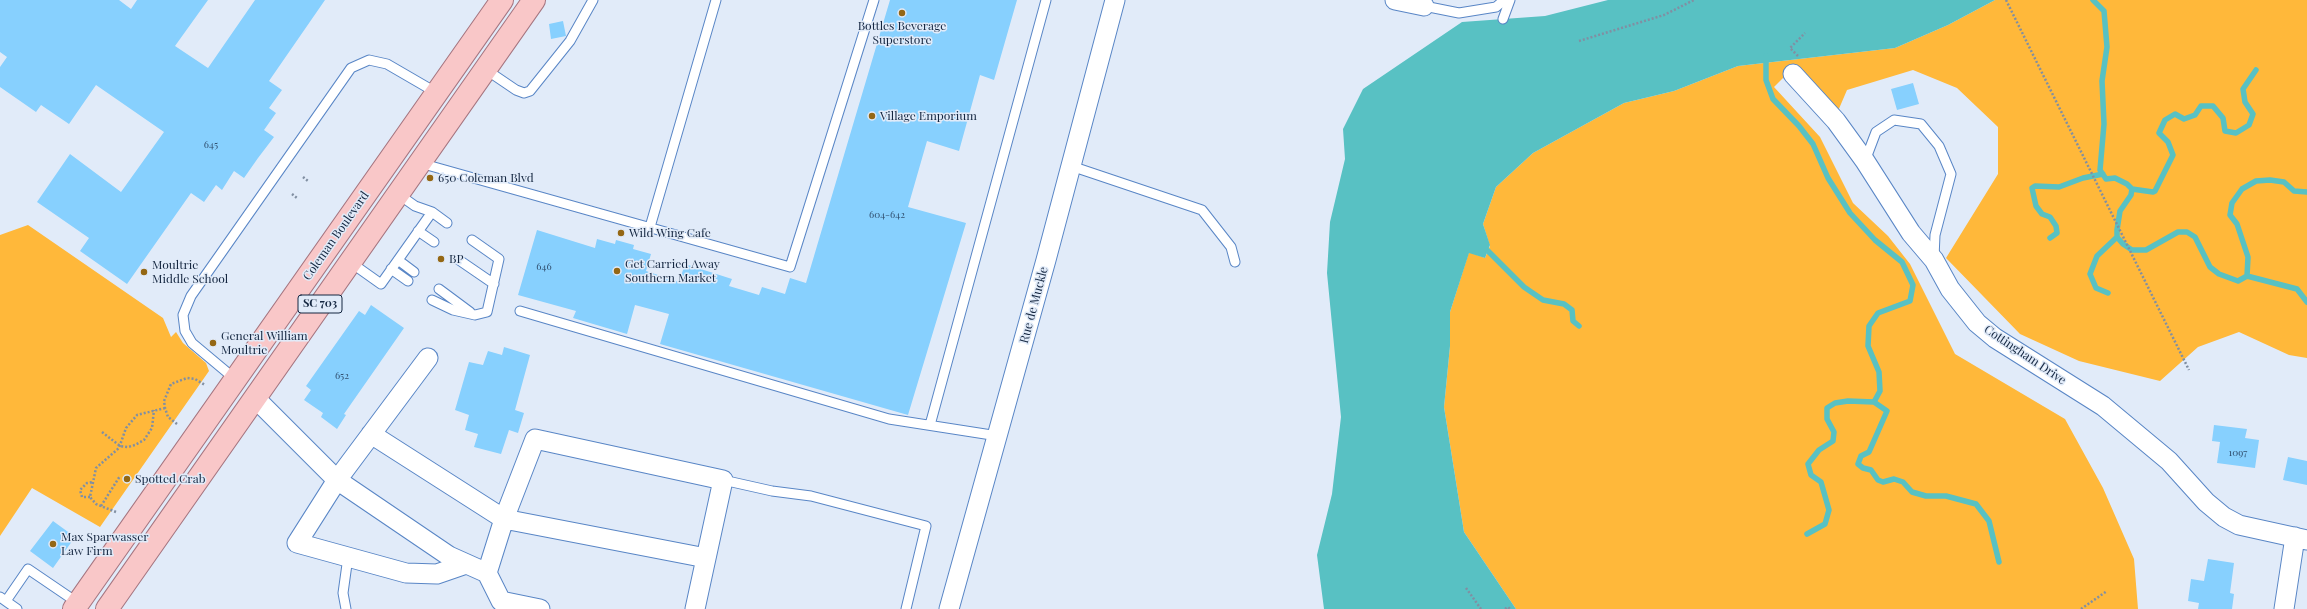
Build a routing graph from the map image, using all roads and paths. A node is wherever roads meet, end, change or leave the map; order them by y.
1 (502, 0) edge
2 (534, 0) edge
3 (593, 0) edge
4 (716, 0) edge
5 (874, 0) edge
6 (1046, 0) edge
7 (1115, 0) edge
8 (1396, 0) edge
9 (1504, 0) edge
10 (1510, 0) edge
11 (1694, 0) edge
12 (2006, 0) edge
13 (1424, 6) joint
14 (1503, 19) dead end
15 (1579, 41) dead end
16 (486, 69) junction
17 (1793, 74) dead end
18 (437, 93) junction
19 (1865, 161) junction
20 (420, 163) junction
21 (1071, 166) junction
22 (303, 177) dead end
23 (308, 181) dead end
24 (292, 194) dead end
25 (398, 194) junction
26 (297, 198) dead end
27 (432, 212) junction
28 (447, 223) dead end
29 (344, 224) junction
30 (650, 227) junction
31 (418, 231) junction
32 (472, 240) dead end
33 (434, 242) dead end
34 (398, 260) junction
35 (459, 260) dead end
36 (1934, 260) junction
37 (350, 262) junction
38 (1235, 262) dead end
39 (391, 270) junction
40 (414, 272) dead end
41 (408, 281) dead end
42 (494, 284) junction
43 (439, 289) dead end
44 (432, 300) dead end
45 (520, 311) dead end
46 (475, 315) junction
47 (428, 358) dead end
48 (2189, 370) dead end
49 (235, 380) junction
50 (205, 385) dead end
51 (255, 398) junction
52 (165, 408) junction
53 (154, 410) junction
54 (177, 424) dead end
55 (930, 425) junction
56 (102, 432) dead end
57 (371, 434) junction
58 (998, 436) junction
59 (120, 446) junction
60 (120, 476) dead end
61 (337, 480) junction
62 (723, 480) junction
63 (93, 482) junction
64 (90, 497) junction
65 (101, 506) junction
66 (116, 512) dead end
67 (504, 519) junction
68 (2301, 538) edge
69 (348, 557) junction
70 (706, 558) junction
71 (466, 564) junction
72 (487, 573) junction
73 (1466, 588) dead end
74 (2107, 591) dead end
75 (3, 599) edge
76 (76, 606) edge
77 (17, 609) edge
78 (106, 609) edge
79 (346, 609) edge
80 (540, 609) edge
81 (695, 609) edge
82 (906, 609) edge
83 (948, 609) edge
84 (1481, 609) edge
85 (1505, 609) edge
86 (1510, 609) edge
87 (2081, 609) edge
88 (2284, 609) edge

1 - 18 main road, Coleman Boulevard / SC 703
2 - 16 main road, SC 703
3 - 16 lane
4 - 30 lane
5 - 30 lane
6 - 55 lane
7 - 21 street, Rue de Muckle
8 - 13 street
9 - 13 lane
10 - 14 lane
11 - 15 path
12 - 48 path
16 - 20 main road, SC 703
17 - 19 street, Cottingham Drive
18 - 29 main road, Coleman Boulevard / SC 703
18 - 49 lane
19 - 36 street, Cottingham Drive
19 - 36 lane
20 - 25 main road, SC 703
20 - 30 lane
21 - 38 lane
21 - 58 street, Rue de Muckle
22 - 23 path
24 - 26 path
25 - 27 lane
25 - 37 main road, SC 703
27 - 28 lane
27 - 31 lane
29 - 49 main road, Coleman Boulevard / SC 703
29 - 51 main road
31 - 33 lane
31 - 34 lane
32 - 42 lane
34 - 39 lane
34 - 40 lane
35 - 42 lane
36 - 68 street, Cottingham Drive
37 - 39 lane
37 - 51 main road, SC 703
39 - 41 lane
42 - 46 lane
43 - 46 lane
44 - 46 lane
45 - 55 lane
47 - 57 street
49 - 76 main road, Coleman Boulevard / SC 703
50 - 52 path
51 - 61 street
51 - 78 main road, SC 703
52 - 53 path
52 - 54 path
53 - 59 path
53 - 59 path
55 - 58 lane
56 - 59 path
57 - 61 street
57 - 67 street
58 - 83 street, Rue de Muckle
59 - 63 path
60 - 65 path
61 - 69 street
61 - 71 street
62 - 67 street
62 - 70 street
62 - 82 lane
63 - 64 path
63 - 64 path
64 - 65 path
65 - 66 path
67 - 70 street
67 - 72 street
68 - 88 street
69 - 71 street
69 - 79 lane
70 - 81 street
71 - 72 street
72 - 80 street
73 - 84 path
74 - 87 path
75 - 76 lane
75 - 77 lane
85 - 86 path

